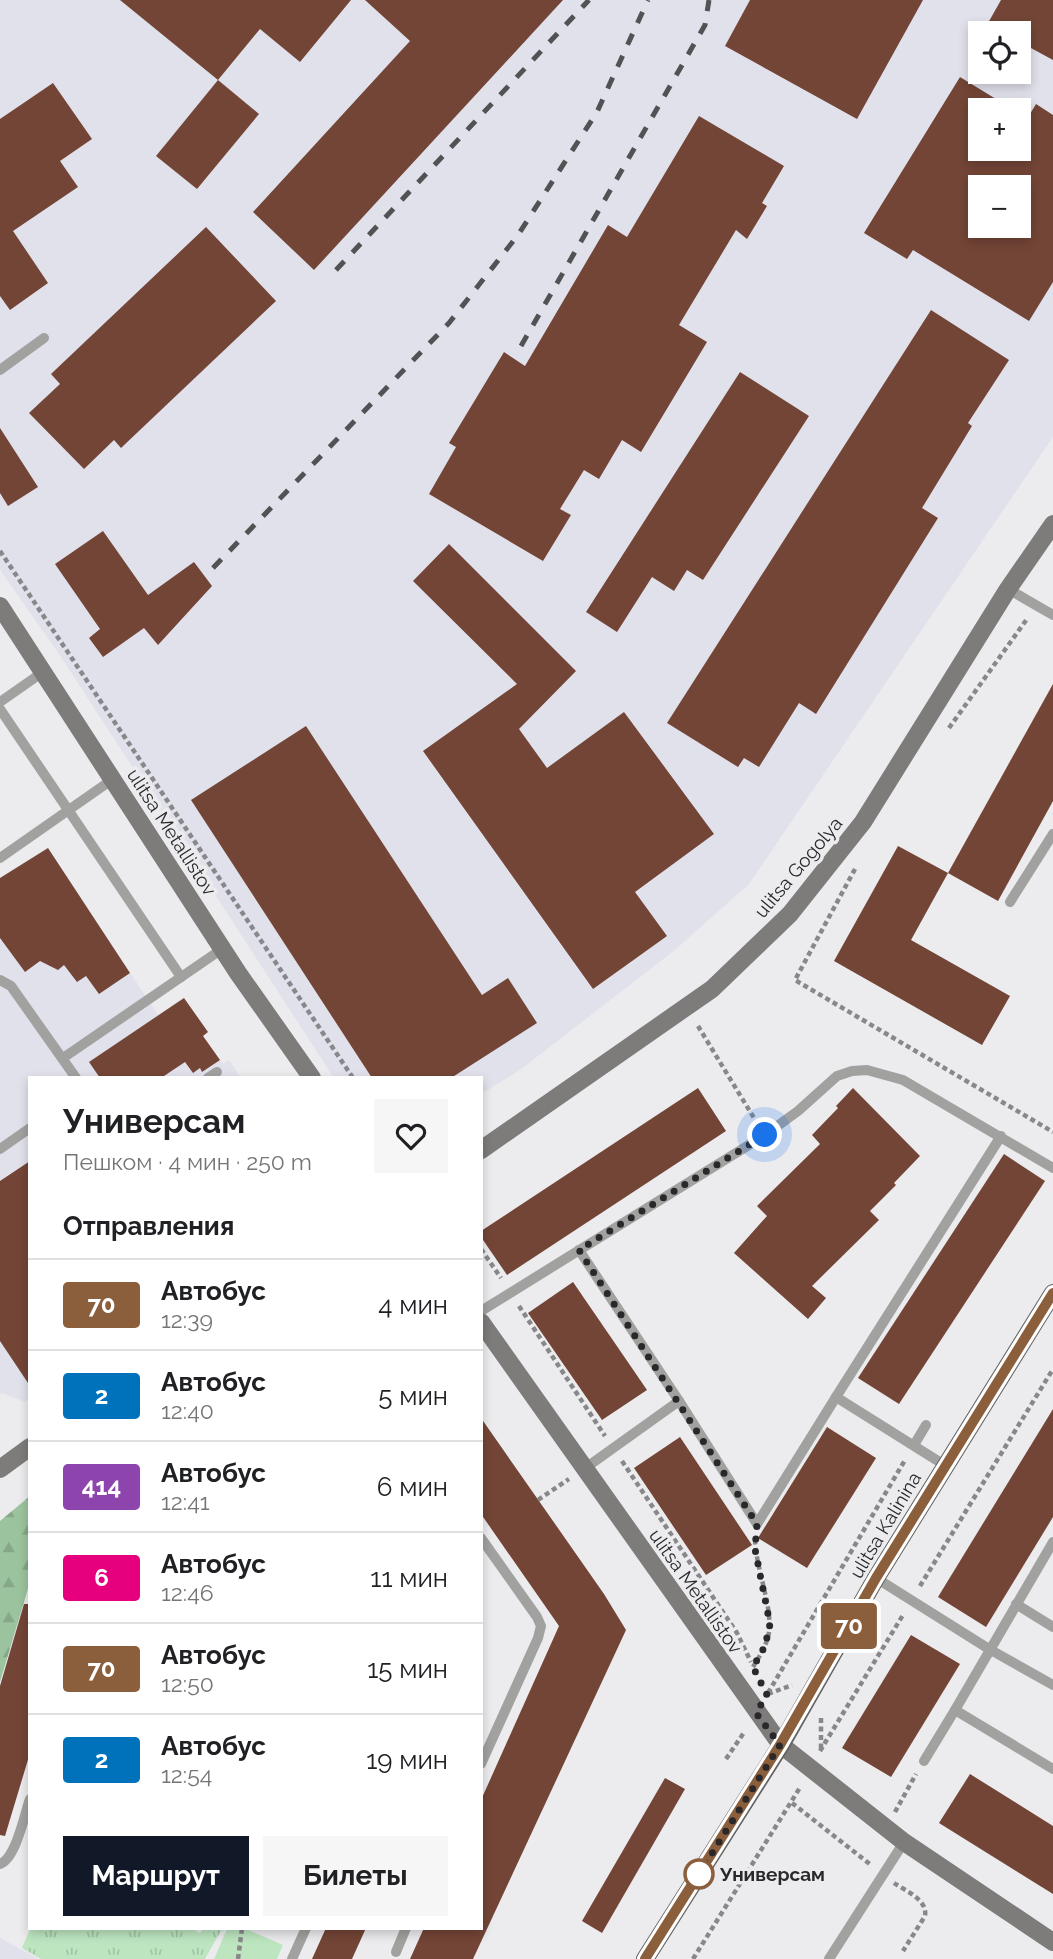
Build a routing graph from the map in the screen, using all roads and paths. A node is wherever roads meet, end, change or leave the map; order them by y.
1 (44, 338) dead end
2 (0, 370) edge
3 (1053, 524) edge
4 (0, 551) edge
5 (1008, 589) junction
6 (0, 606) edge
7 (1053, 615) edge
8 (43, 672) junction
9 (0, 702) edge
10 (0, 709) edge
11 (113, 779) junction
12 (67, 811) junction
13 (1053, 834) edge
14 (0, 858) edge
15 (1010, 902) dead end
16 (222, 949) junction
17 (181, 977) junction
18 (794, 980) dead end
19 (0, 981) edge
20 (698, 1026) dead end
21 (63, 1058) junction
22 (75, 1076) edge
23 (311, 1076) edge
24 (352, 1076) edge
25 (28, 1129) edge
26 (1053, 1132) edge
27 (765, 1135) junction
28 (1001, 1136) junction
29 (0, 1149) edge
30 (483, 1149) edge
31 (1053, 1168) edge
32 (579, 1250) junction
33 (483, 1252) edge
34 (510, 1293) junction
35 (1053, 1293) edge
36 (483, 1310) edge
37 (483, 1325) edge
38 (1053, 1369) edge
39 (836, 1398) junction
40 (679, 1401) junction
41 (926, 1425) dead end
42 (914, 1445) junction
43 (28, 1448) edge
44 (613, 1448) junction
45 (4, 1460) edge
46 (946, 1466) junction
47 (584, 1469) junction
48 (538, 1500) dead end
49 (757, 1524) junction
50 (483, 1541) edge
51 (1053, 1542) edge
52 (876, 1578) junction
53 (912, 1600) junction
54 (1016, 1604) junction
55 (1053, 1627) edge
56 (989, 1649) junction
57 (753, 1667) junction
58 (758, 1676) dead end
59 (762, 1685) dead end
60 (1053, 1685) edge
61 (767, 1695) junction
62 (955, 1710) junction
63 (756, 1713) junction
64 (780, 1745) junction
65 (726, 1759) dead end
66 (483, 1760) edge
67 (924, 1761) joint
68 (810, 1767) junction
69 (1053, 1769) edge
70 (792, 1803) junction
71 (28, 1806) edge
72 (886, 1827) junction
73 (904, 1842) junction
74 (0, 1864) edge
75 (883, 1875) junction
76 (894, 1883) junction
77 (887, 1894) dead end
78 (242, 1930) edge
79 (305, 1930) edge
80 (406, 1930) edge
81 (1053, 1942) edge
82 (903, 1951) dead end
83 (396, 1952) dead end
84 (238, 1959) edge
85 (292, 1959) edge
86 (645, 1959) edge
87 (693, 1959) edge
88 (829, 1959) edge

1 - 2 lane
3 - 5 street, ulitsa Gogolya
4 - 24 path
5 - 7 lane
5 - 30 street, ulitsa Gogolya
6 - 8 street, ulitsa Metallistov
8 - 9 lane
8 - 11 street, ulitsa Metallistov
10 - 12 lane
11 - 12 lane
11 - 16 street, ulitsa Metallistov
12 - 14 lane
12 - 17 lane
13 - 15 lane
16 - 17 lane
16 - 23 street, ulitsa Metallistov
17 - 21 lane
18 - 26 path
19 - 21 lane
20 - 27 path
21 - 22 lane
25 - 29 lane
27 - 28 lane
27 - 32 lane
28 - 31 lane
28 - 39 lane
32 - 34 lane
32 - 40 lane
33 - 34 path
34 - 36 lane
34 - 44 path
35 - 46 main road, ulitsa Kalinina
37 - 47 street, ulitsa Metallistov
38 - 53 path
39 - 42 lane
39 - 49 lane
40 - 44 lane
40 - 49 lane
41 - 42 lane
42 - 46 lane
42 - 61 path
43 - 45 street
44 - 47 lane
44 - 57 path
46 - 52 main road, ulitsa Kalinina
47 - 48 path
47 - 63 street, ulitsa Metallistov
49 - 57 path
50 - 66 lane
51 - 54 lane
52 - 53 lane
52 - 64 main road, ulitsa Kalinina
53 - 56 lane
53 - 68 path
54 - 55 lane
54 - 56 lane
56 - 60 lane
56 - 62 lane
57 - 58 path
59 - 61 path
61 - 63 path
62 - 67 lane
62 - 69 lane
63 - 64 street, ulitsa Metallistov
63 - 65 path
64 - 68 street, ulitsa Metallistov
64 - 86 main road, ulitsa Kalinina
67 - 72 path
68 - 70 path
68 - 72 street, ulitsa Metallistov
70 - 75 path
70 - 87 path
71 - 74 lane
72 - 73 street, ulitsa Metallistov
73 - 75 lane
73 - 81 street, ulitsa Metallistov
75 - 76 path
75 - 88 lane
76 - 77 path
76 - 82 path
78 - 84 path
79 - 85 lane
80 - 83 lane

